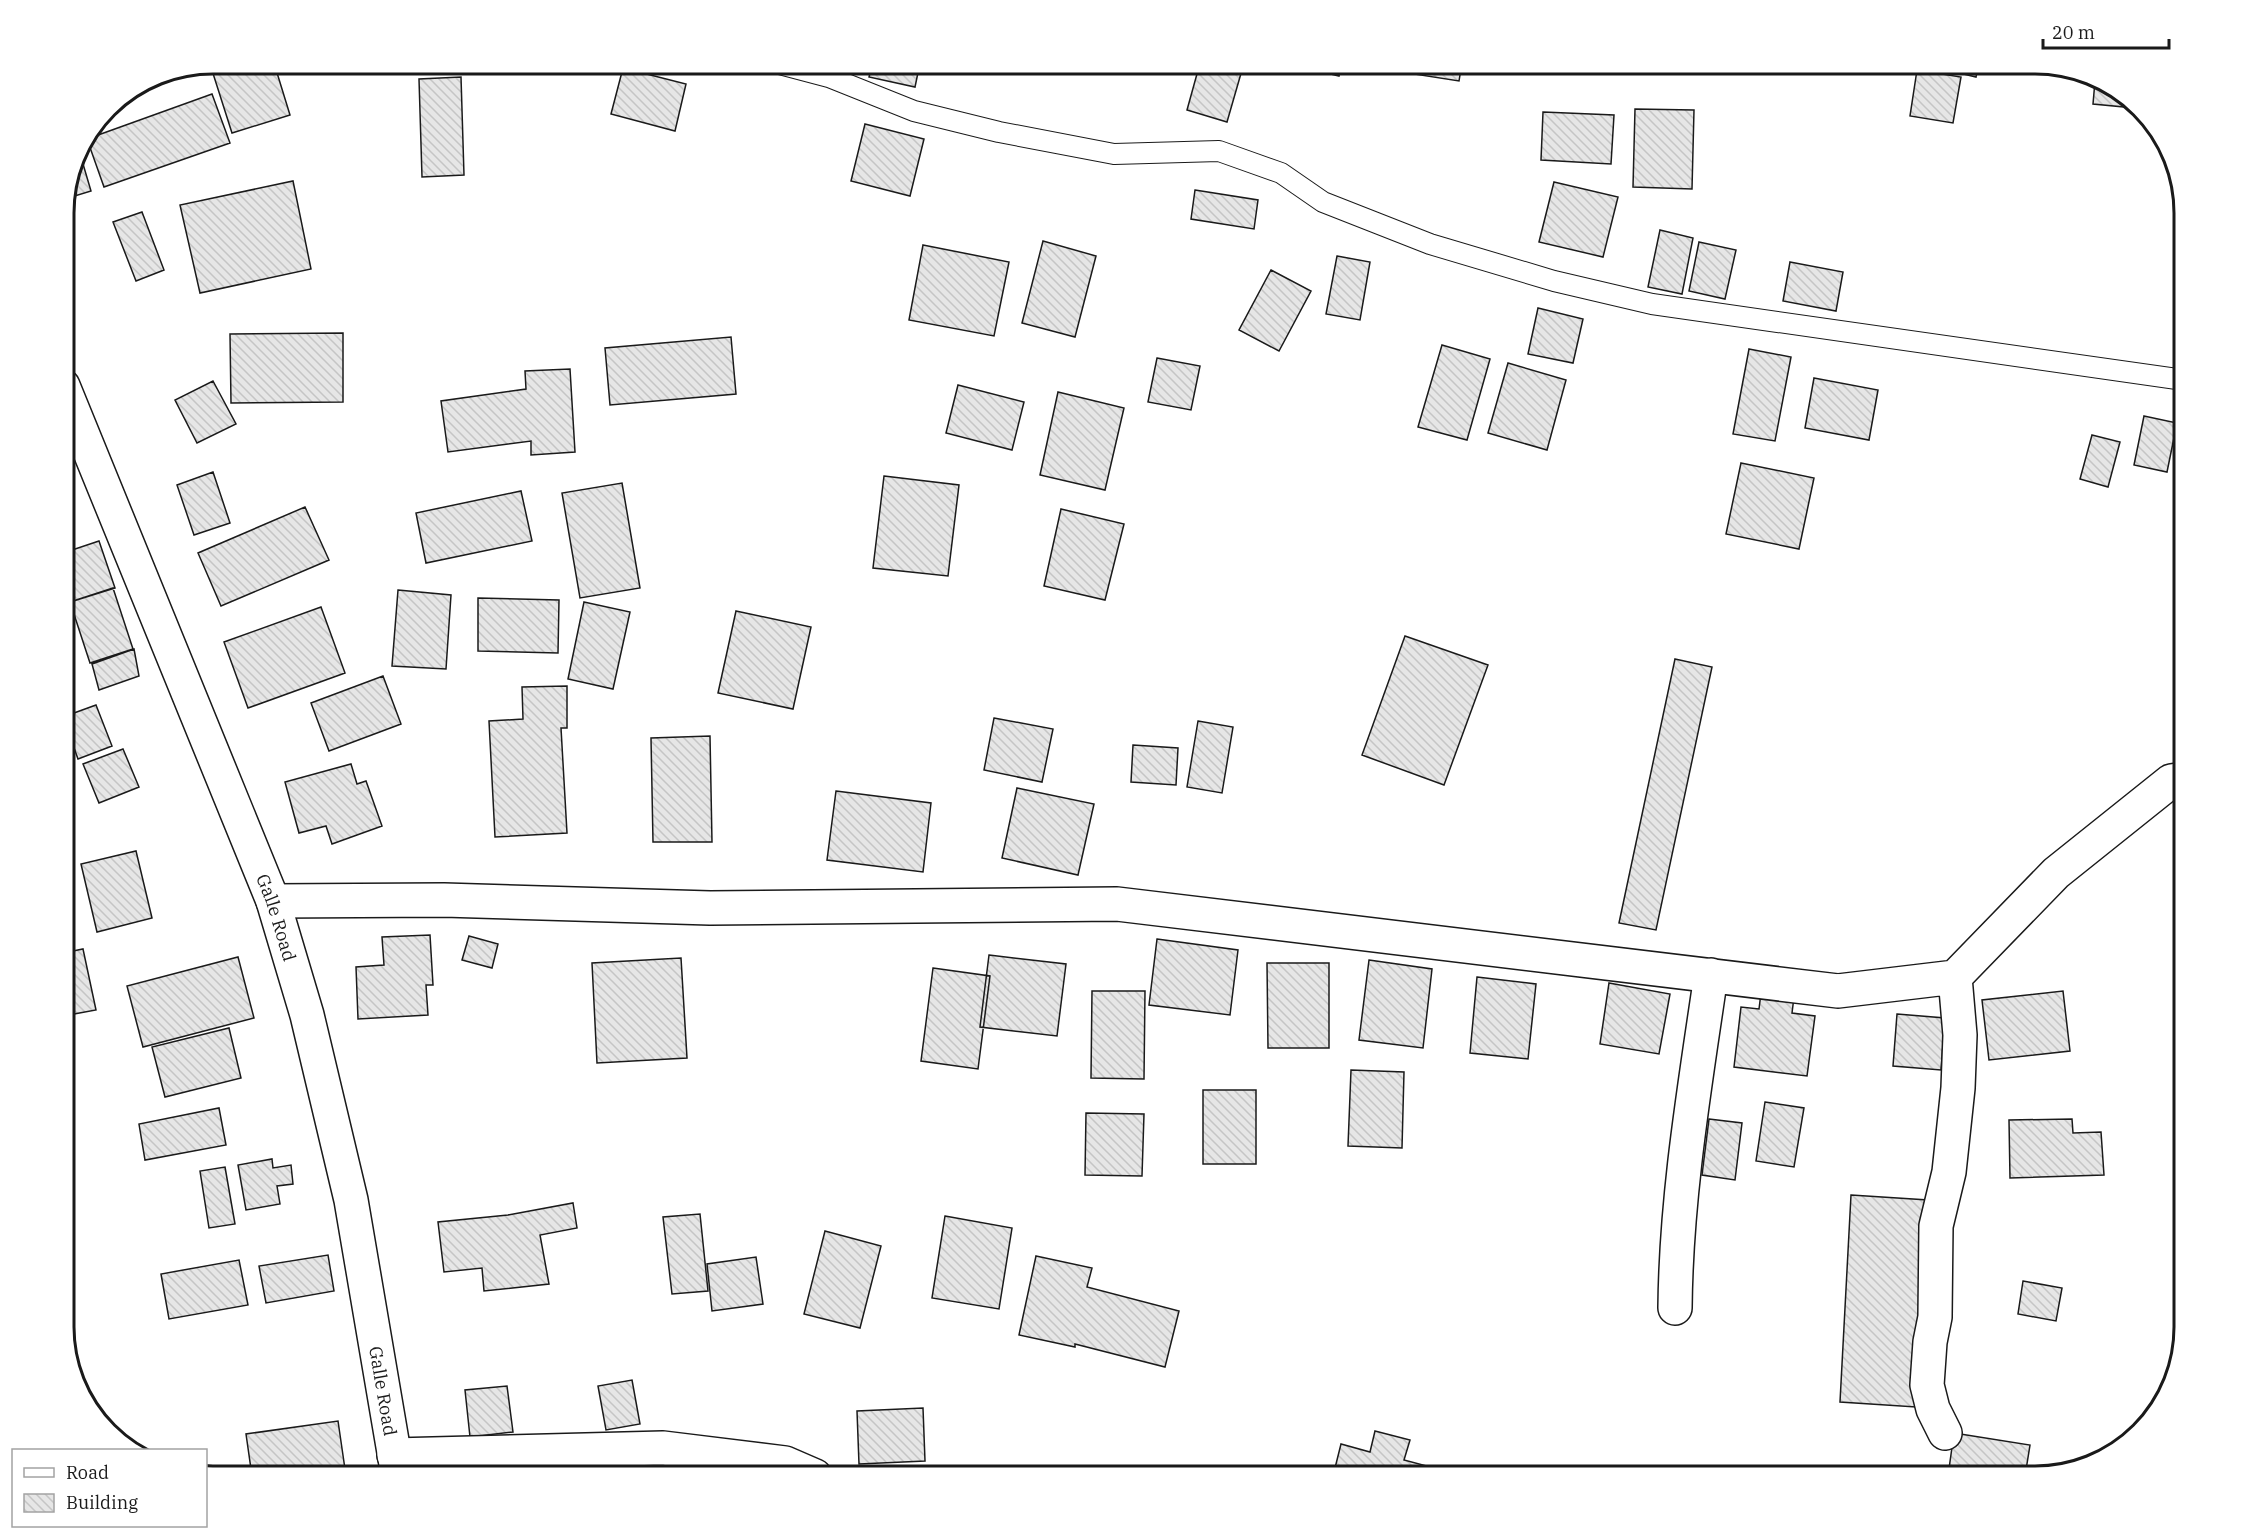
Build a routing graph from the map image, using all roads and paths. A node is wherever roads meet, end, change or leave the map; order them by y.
1 (818, 74) edge
2 (2174, 379) edge
3 (74, 413) edge
4 (2174, 781) edge
5 (273, 901) junction
6 (1711, 975) junction
7 (1955, 977) junction
8 (1675, 1308) dead end
9 (1945, 1433) dead end
10 (396, 1465) edge
11 (792, 1466) edge

1 - 2 lane
3 - 5 main road, Galle Road
4 - 7 main road
5 - 6 main road
5 - 10 main road, Galle Road
6 - 7 main road
6 - 8 main road
7 - 9 main road
10 - 11 main road

